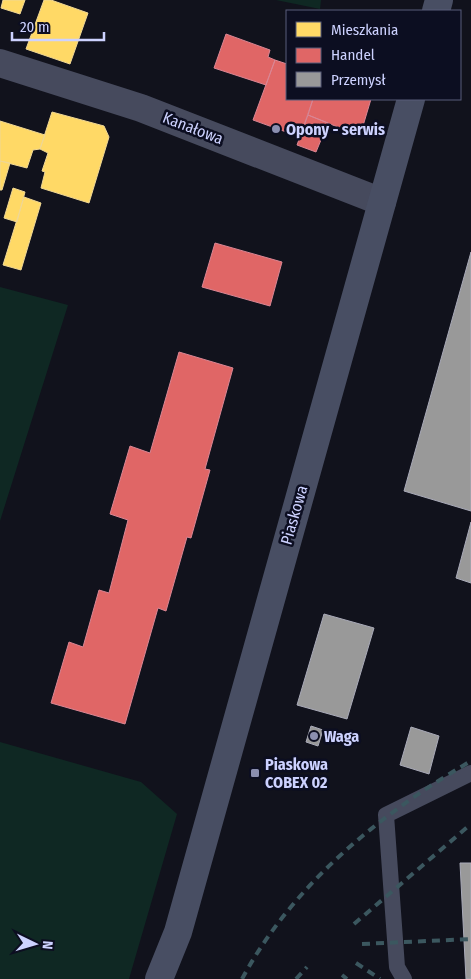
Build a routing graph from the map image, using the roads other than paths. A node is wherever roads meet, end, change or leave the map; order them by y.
1 (0, 63) edge
2 (411, 100) edge
3 (382, 202) junction
4 (471, 773) edge
5 (178, 932) junction
6 (159, 979) edge
7 (178, 979) edge
8 (404, 979) edge

1 - 3 street, Kanałowa
2 - 3 main road, Piaskowa
3 - 5 main road, Piaskowa
4 - 8 lane
5 - 6 main road, Piaskowa
5 - 7 main road, Piaskowa

